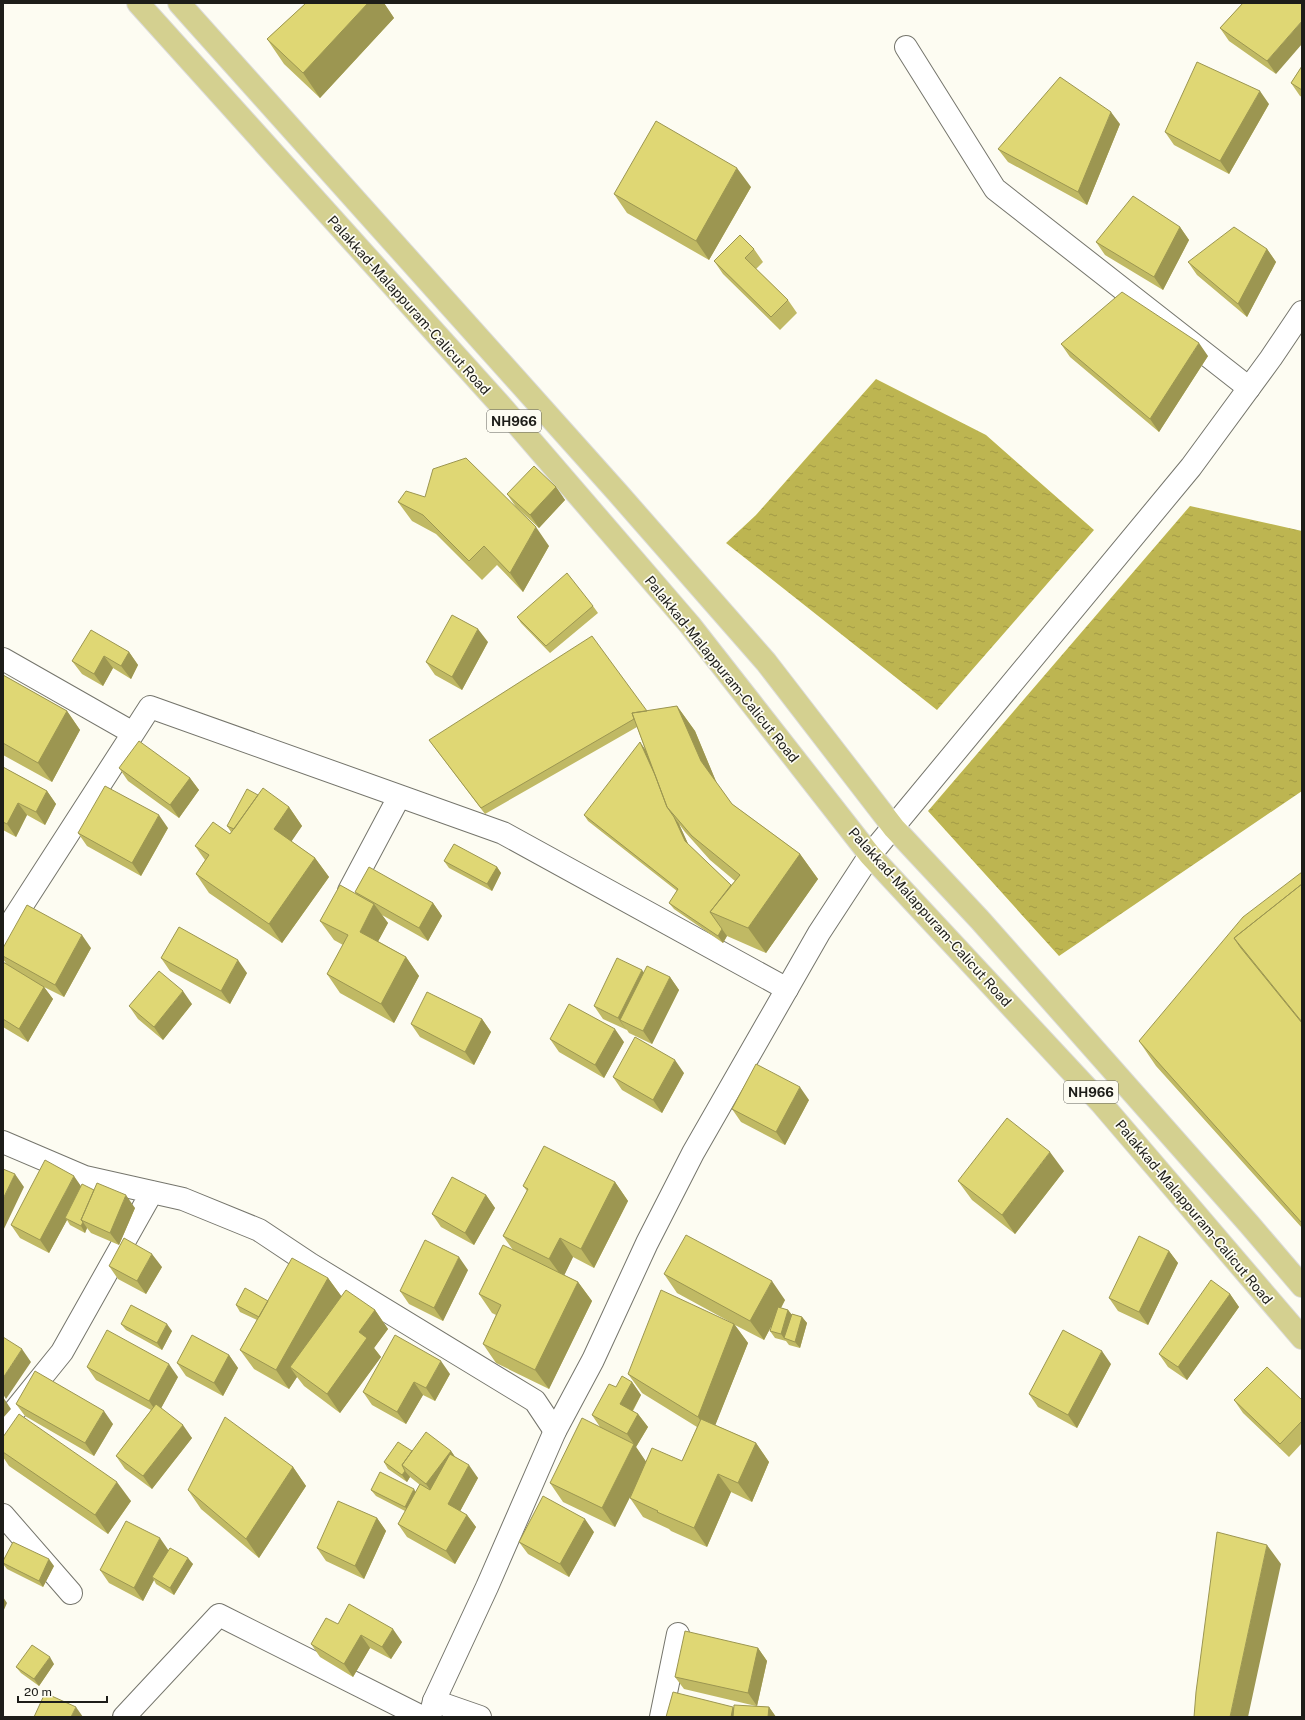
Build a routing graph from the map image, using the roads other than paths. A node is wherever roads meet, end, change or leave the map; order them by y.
1 (138, 3) edge
2 (178, 3) edge
3 (906, 47) dead end
4 (1302, 312) edge
5 (1249, 388) junction
6 (3, 659) edge
7 (133, 733) junction
8 (399, 797) junction
9 (894, 828) junction
10 (870, 855) junction
11 (349, 891) edge
12 (3, 935) edge
13 (788, 989) junction
14 (3, 1142) edge
15 (152, 1192) junction
16 (1302, 1286) edge
17 (1302, 1338) edge
18 (3, 1425) edge
19 (555, 1431) junction
20 (3, 1515) edge
21 (71, 1593) dead end
22 (678, 1634) dead end
23 (429, 1712) edge
24 (124, 1717) edge
25 (480, 1717) edge
26 (661, 1717) edge

1 - 10 highway, Palakkad-Malappuram-Calicut Road / NH966
2 - 9 highway, NH966
3 - 5 street
4 - 5 street
5 - 9 street
6 - 7 street
7 - 8 street
7 - 12 street
8 - 11 street
8 - 13 street
9 - 10 street
9 - 16 highway, NH966
10 - 13 street
10 - 17 highway, Palakkad-Malappuram-Calicut Road / NH966
13 - 19 street
14 - 15 street
15 - 18 street
15 - 19 street
19 - 23 street
20 - 21 street
22 - 26 street
23 - 24 street
23 - 25 street

